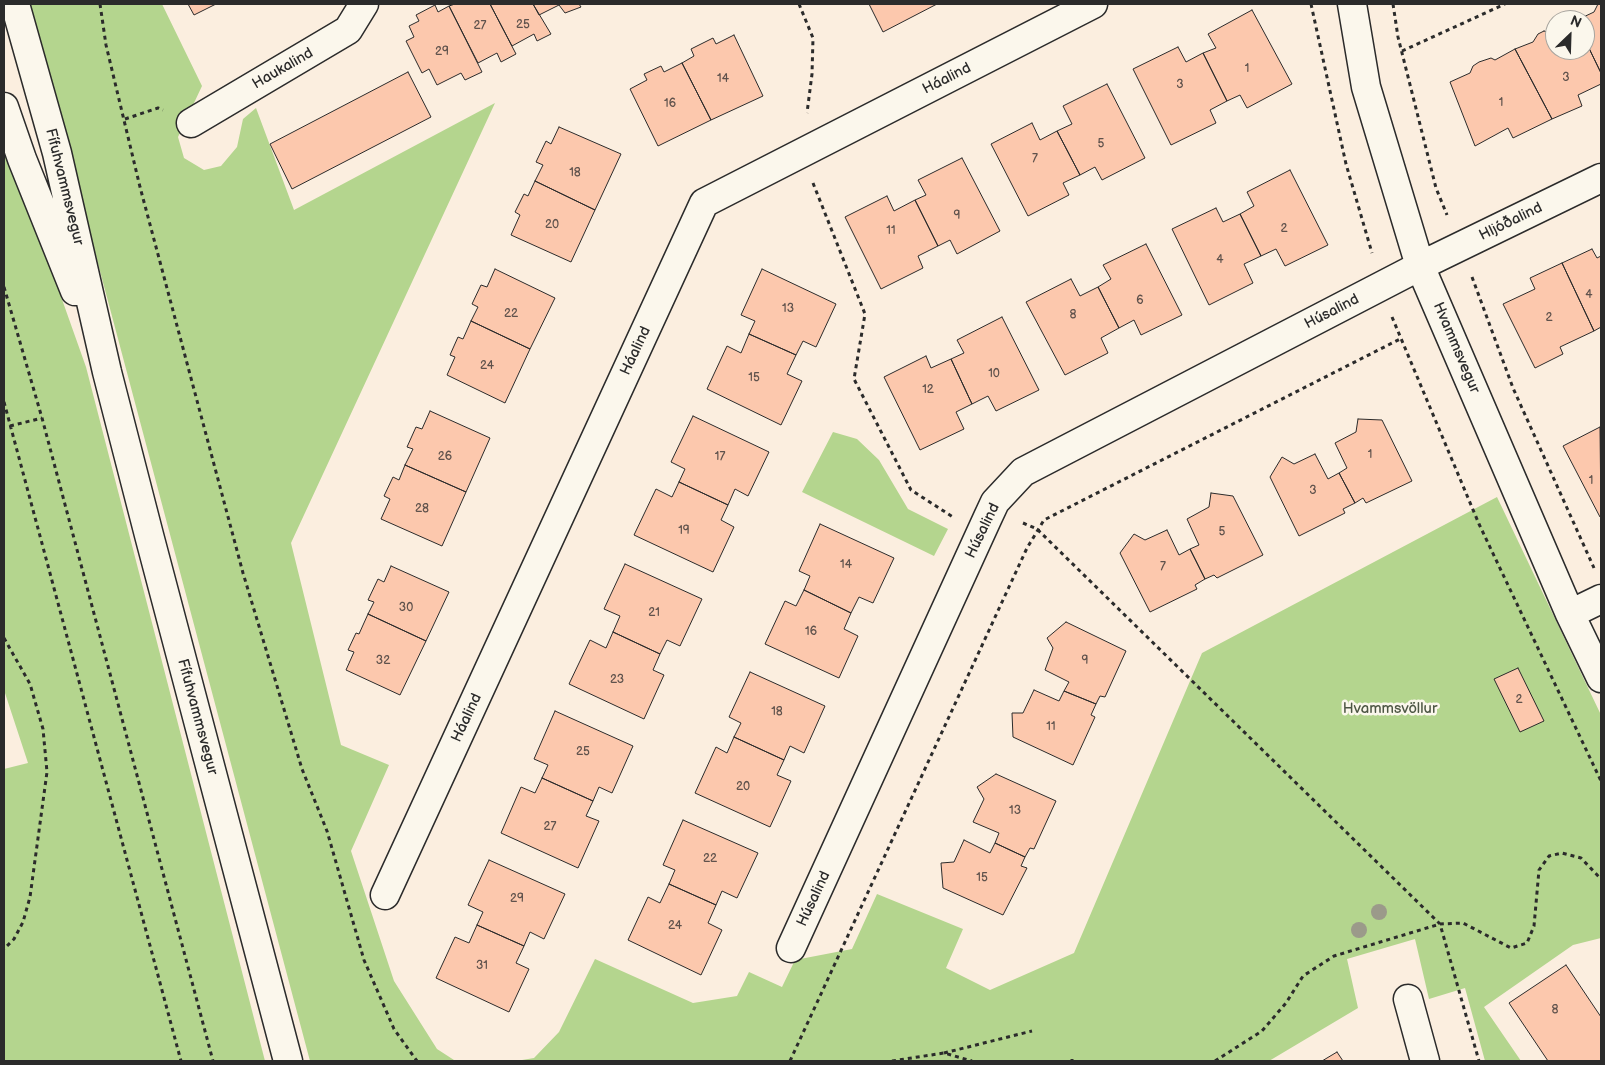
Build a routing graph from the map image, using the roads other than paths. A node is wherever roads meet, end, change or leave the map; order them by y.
1 (16, 4) edge
2 (364, 4) edge
3 (1093, 4) edge
4 (1352, 4) edge
5 (4, 107) edge
6 (191, 122) dead end
7 (1601, 178) edge
8 (1420, 266) junction
9 (107, 372) junction
10 (1600, 588) edge
11 (1570, 614) junction
12 (1601, 678) edge
13 (385, 895) dead end
14 (791, 948) dead end
15 (1408, 999) dead end
16 (288, 1061) edge
17 (1425, 1061) edge

1 - 9 street, Fífuhvammsvegur
2 - 6 street, Haukalind
3 - 13 street, Háalind
4 - 8 street, Hvammsvegur
5 - 9 street, Fífuhvammsvegur
7 - 8 street, Hljóðalind
8 - 11 street, Hvammsvegur
8 - 14 street, Húsalind
9 - 16 street, Fífuhvammsvegur
10 - 11 street
11 - 12 street, Hvammsvegur
15 - 17 street

